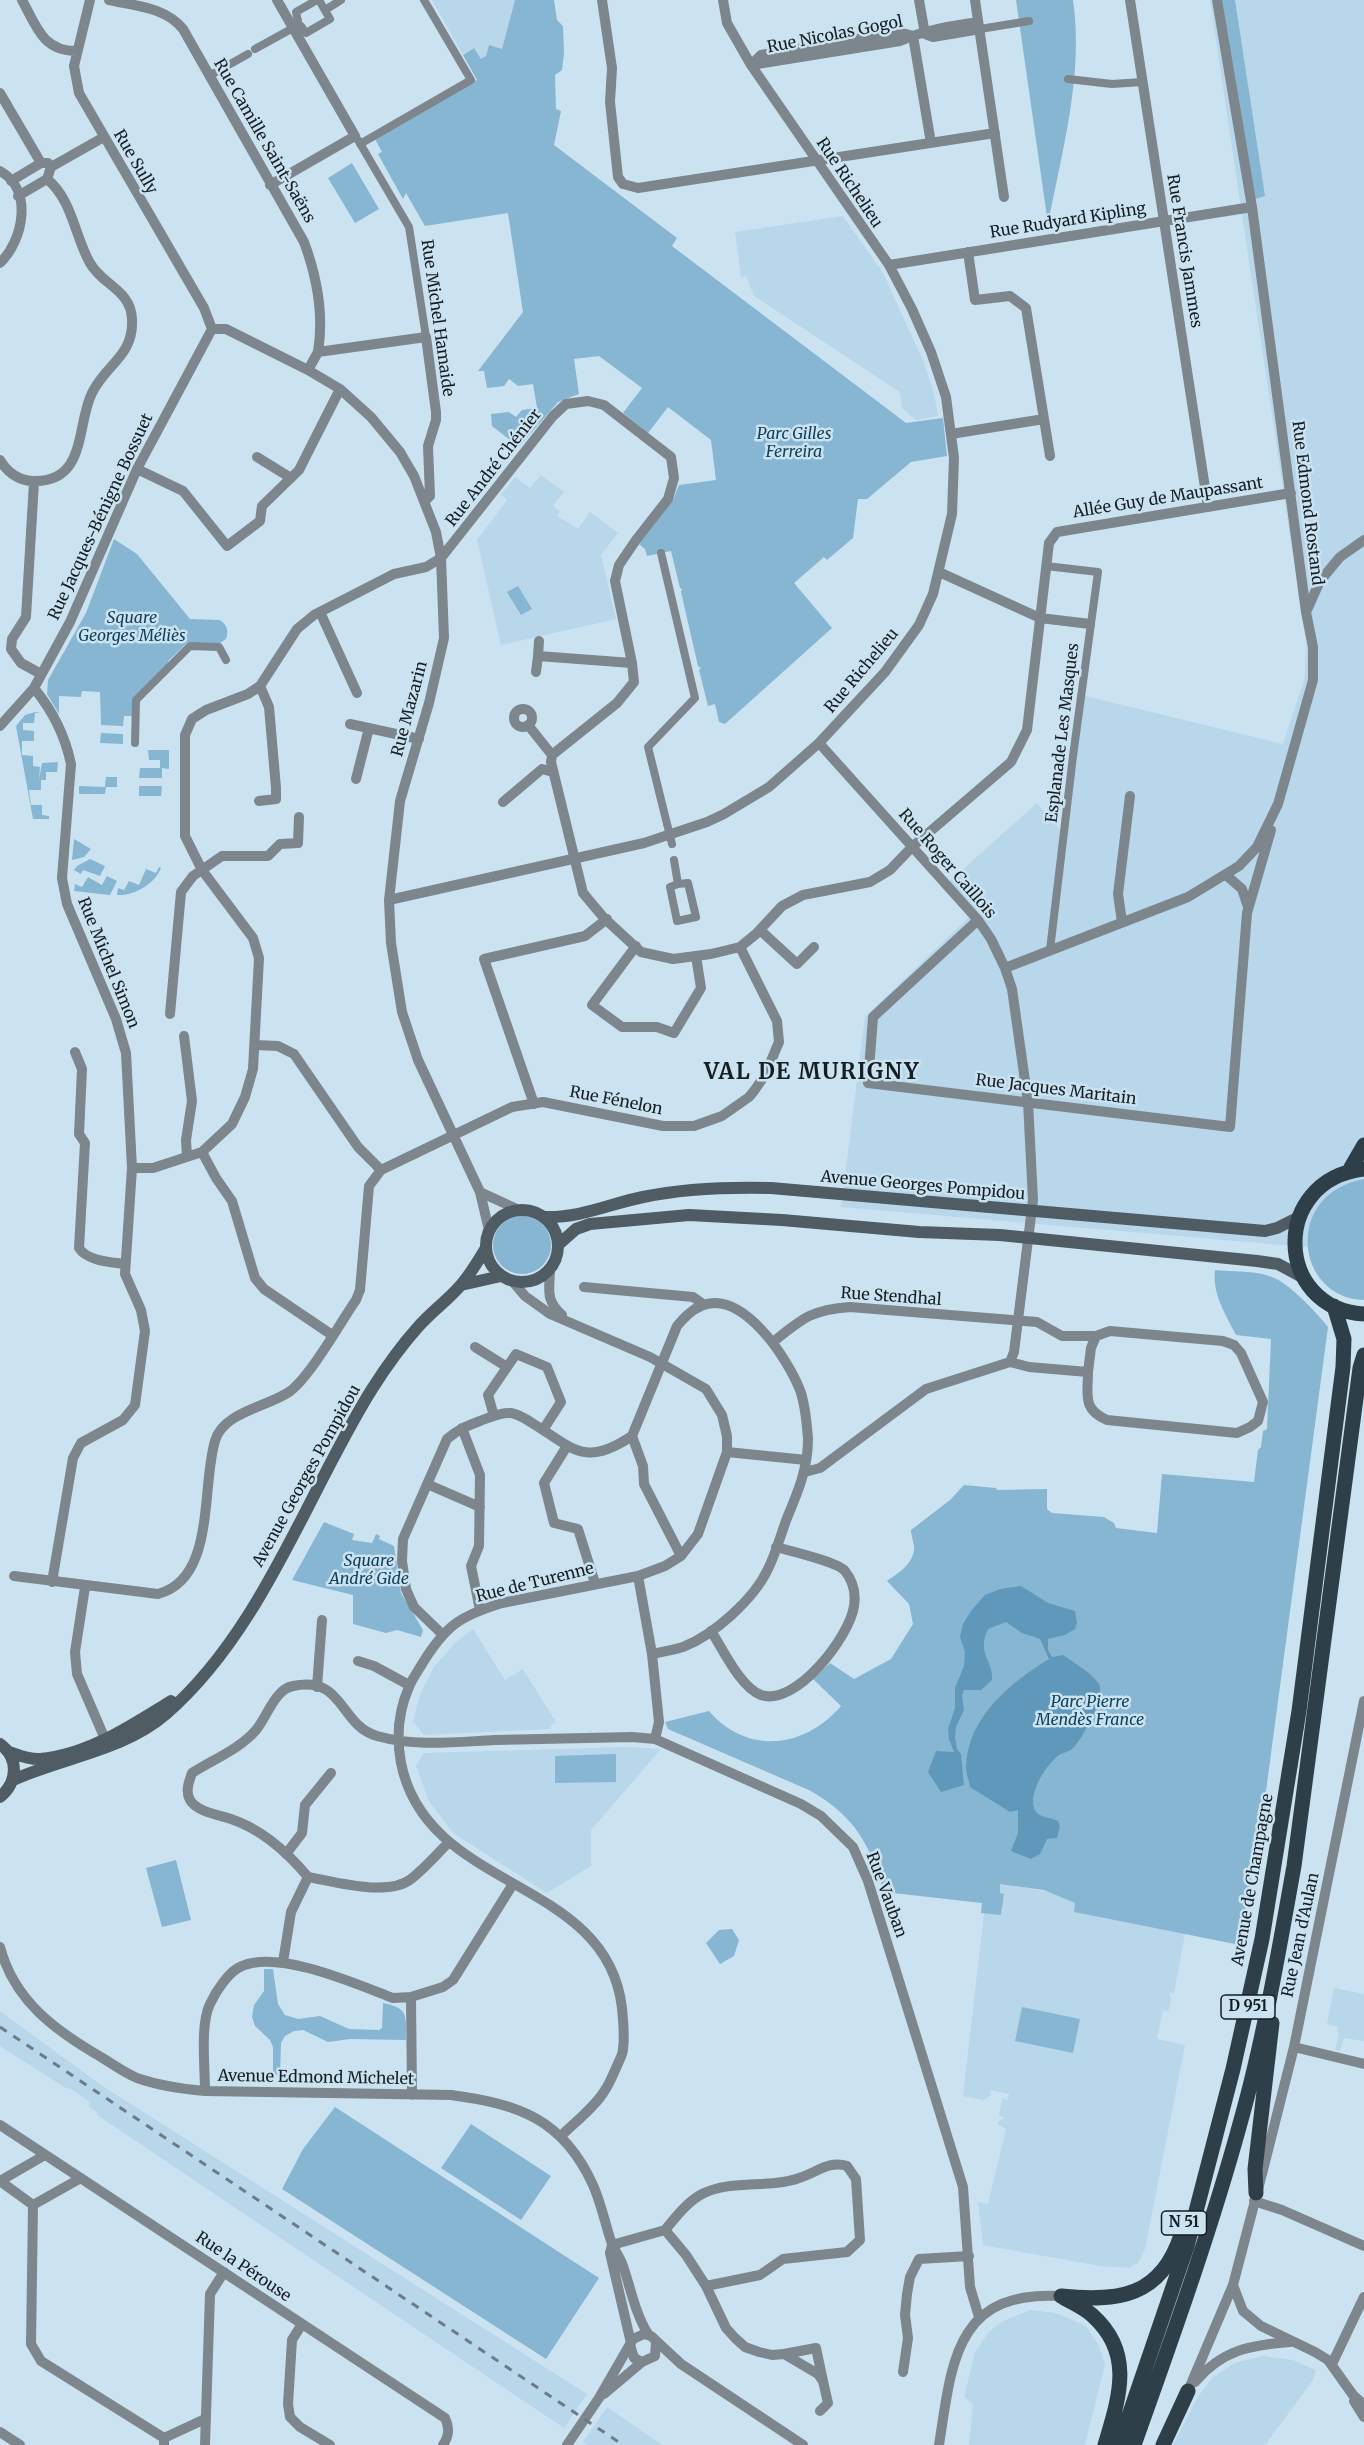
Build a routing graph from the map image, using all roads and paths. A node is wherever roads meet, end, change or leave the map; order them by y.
1 (22, 0) edge
2 (90, 0) edge
3 (109, 0) edge
4 (277, 0) edge
5 (318, 0) edge
6 (341, 0) edge
7 (424, 0) edge
8 (602, 0) edge
9 (723, 0) edge
10 (919, 0) edge
11 (975, 0) edge
12 (1130, 0) edge
13 (1217, 0) edge
14 (325, 10) junction
15 (1029, 21) dead end
16 (979, 26) junction
17 (293, 28) junction
18 (919, 35) junction
19 (76, 51) junction
20 (751, 65) junction
21 (209, 76) junction
22 (1068, 79) dead end
23 (1142, 82) junction
24 (0, 93) edge
25 (995, 133) junction
26 (104, 137) junction
27 (358, 140) junction
28 (931, 143) junction
29 (816, 160) junction
30 (46, 165) junction
31 (0, 171) edge
32 (47, 179) junction
33 (11, 181) junction
34 (270, 185) junction
35 (18, 196) junction
36 (1004, 197) dead end
37 (1252, 207) junction
38 (1164, 221) junction
39 (968, 252) junction
40 (0, 263) edge
41 (889, 265) junction
42 (212, 329) junction
43 (426, 337) junction
44 (318, 352) junction
45 (308, 370) junction
46 (340, 389) junction
47 (1044, 419) junction
48 (951, 434) junction
49 (1050, 456) dead end
50 (257, 457) dead end
51 (0, 460) edge
52 (137, 469) junction
53 (291, 478) junction
54 (34, 482) junction
55 (1291, 493) junction
56 (425, 501) junction
57 (1208, 507) junction
58 (1364, 540) edge
59 (661, 553) dead end
60 (441, 558) junction
61 (1046, 566) junction
62 (939, 572) junction
63 (320, 612) junction
64 (1306, 612) junction
65 (1040, 618) junction
66 (1090, 624) junction
67 (539, 641) dead end
68 (538, 656) junction
69 (226, 660) dead end
70 (632, 663) junction
71 (536, 672) dead end
72 (41, 674) junction
73 (260, 686) junction
74 (34, 688) junction
75 (357, 693) dead end
76 (351, 724) dead end
77 (528, 725) dead end
78 (0, 726) edge
79 (369, 728) junction
80 (419, 739) junction
81 (135, 743) dead end
82 (819, 743) junction
83 (552, 755) junction
84 (553, 772) junction
85 (356, 779) dead end
86 (1130, 796) dead end
87 (259, 801) dead end
88 (503, 802) dead end
89 (1278, 804) junction
90 (299, 817) dead end
91 (671, 841) junction
92 (912, 847) junction
93 (576, 858) junction
94 (1245, 860) junction
95 (202, 870) junction
96 (1226, 875) junction
97 (1255, 882) junction
98 (678, 884) junction
99 (389, 900) junction
100 (1248, 908) junction
101 (607, 920) junction
102 (978, 920) junction
103 (1122, 922) junction
104 (760, 930) junction
105 (636, 946) junction
106 (740, 947) junction
107 (814, 947) dead end
108 (1050, 950) junction
109 (696, 956) junction
110 (1005, 968) junction
111 (171, 1014) dead end
112 (184, 1036) dead end
113 (255, 1045) junction
114 (75, 1052) dead end
115 (1028, 1102) junction
116 (534, 1104) junction
117 (453, 1135) junction
118 (1364, 1145) edge
119 (202, 1152) junction
120 (187, 1157) junction
121 (132, 1168) junction
122 (381, 1170) junction
123 (1356, 1170) edge
124 (480, 1192) junction
125 (519, 1210) junction
126 (1030, 1212) junction
127 (545, 1217) junction
128 (1299, 1217) junction
129 (489, 1230) junction
130 (1027, 1239) junction
131 (559, 1244) junction
132 (486, 1248) junction
133 (125, 1264) junction
134 (549, 1271) junction
135 (501, 1276) junction
136 (1304, 1278) junction
137 (513, 1282) junction
138 (461, 1285) junction
139 (584, 1287) dead end
140 (703, 1305) junction
141 (1334, 1306) junction
142 (1364, 1314) edge
143 (566, 1320) junction
144 (1018, 1322) junction
145 (332, 1335) junction
146 (1096, 1336) junction
147 (773, 1342) junction
148 (475, 1347) dead end
149 (1364, 1355) edge
150 (1010, 1362) junction
151 (660, 1363) junction
152 (507, 1367) junction
153 (1088, 1372) junction
154 (494, 1416) junction
155 (462, 1428) junction
156 (543, 1430) junction
157 (632, 1436) junction
158 (567, 1446) junction
159 (727, 1452) junction
160 (806, 1460) junction
161 (805, 1472) junction
162 (427, 1484) junction
163 (480, 1507) junction
164 (776, 1547) junction
165 (681, 1556) junction
166 (14, 1576) dead end
167 (638, 1576) junction
168 (52, 1582) junction
169 (595, 1583) junction
170 (85, 1587) junction
171 (480, 1610) junction
172 (322, 1620) dead end
173 (711, 1631) junction
174 (442, 1634) junction
175 (652, 1654) junction
176 (358, 1661) dead end
177 (409, 1685) junction
178 (317, 1687) junction
179 (190, 1689) junction
180 (1364, 1701) edge
181 (105, 1739) junction
182 (655, 1739) junction
183 (398, 1740) junction
184 (4, 1748) edge
185 (331, 1773) dead end
186 (13, 1780) junction
187 (0, 1797) edge
188 (448, 1843) junction
189 (286, 1854) junction
190 (308, 1877) junction
191 (513, 1884) junction
192 (0, 1947) edge
193 (1277, 1957) junction
194 (283, 1962) junction
195 (411, 1997) junction
196 (1294, 2047) junction
197 (1364, 2064) edge
198 (1233, 2069) junction
199 (206, 2091) junction
200 (412, 2095) junction
201 (0, 2125) edge
202 (561, 2136) junction
203 (45, 2156) junction
204 (81, 2178) junction
205 (0, 2181) edge
206 (1255, 2197) junction
207 (33, 2205) junction
208 (665, 2230) junction
209 (612, 2245) junction
210 (1364, 2246) edge
211 (969, 2256) junction
212 (224, 2272) junction
213 (1233, 2285) junction
214 (706, 2286) junction
215 (1061, 2296) junction
216 (1364, 2297) edge
217 (979, 2317) junction
218 (303, 2324) junction
219 (648, 2334) junction
220 (1287, 2340) junction
221 (656, 2342) junction
222 (630, 2344) junction
223 (784, 2354) junction
224 (647, 2360) junction
225 (681, 2364) junction
226 (1332, 2364) junction
227 (903, 2373) dead end
228 (823, 2381) junction
229 (1188, 2391) junction
230 (1353, 2395) junction
231 (599, 2398) junction
232 (1364, 2405) edge
233 (820, 2411) dead end
234 (1364, 2417) edge
235 (205, 2419) junction
236 (0, 2432) edge
237 (164, 2442) edge
238 (939, 2443) edge
239 (20, 2445) edge
240 (205, 2445) edge
241 (330, 2445) edge
242 (443, 2445) edge
243 (567, 2445) edge
244 (803, 2445) edge
245 (1105, 2445) edge
246 (1119, 2445) edge
247 (1134, 2445) edge
248 (1163, 2445) edge

1 - 19 street
2 - 19 street, Rue Sully
3 - 21 street, Rue Camille Saint-Saëns
4 - 17 street
5 - 14 street
5 - 17 street
6 - 14 street
7 - 27 street
8 - 29 street
9 - 20 street, Rue Richelieu
10 - 18 street
11 - 16 street
12 - 23 street, Rue Francis Jammes
13 - 37 street, Rue Edmond Rostand
14 - 17 street
15 - 16 street
16 - 18 street, Rue Nicolas Gogol
16 - 25 street
17 - 21 street
17 - 27 street
18 - 20 street, Rue Nicolas Gogol
18 - 28 street
19 - 26 street, Rue Sully
20 - 29 street, Rue Richelieu
21 - 34 street, Rue Camille Saint-Saëns
22 - 23 street
23 - 38 street, Rue Francis Jammes
24 - 30 street
25 - 28 street
25 - 36 street
26 - 30 street
26 - 42 street, Rue Sully
27 - 34 street
27 - 43 street, Rue Michel Hamaide
28 - 29 street
29 - 41 street, Rue Richelieu
30 - 32 street
30 - 33 street
31 - 33 street
32 - 35 street
32 - 54 street
33 - 35 street
34 - 44 street, Rue Camille Saint-Saëns
35 - 40 street
37 - 38 street, Rue Rudyard Kipling
37 - 55 street, Rue Edmond Rostand
38 - 39 street, Rue Rudyard Kipling
38 - 57 street, Rue Francis Jammes
39 - 41 street, Rue Rudyard Kipling
39 - 47 street
41 - 48 street, Rue Richelieu
42 - 45 street, Rue Mazarin
42 - 52 street, Rue Jacques-Bénigne Bossuet
43 - 44 street
43 - 56 street, Rue Michel Hamaide
44 - 45 street
45 - 46 street, Rue Mazarin
46 - 53 street
46 - 56 street, Rue Mazarin
47 - 48 street
47 - 49 street
48 - 62 street, Rue Richelieu
50 - 53 street
51 - 54 street
52 - 53 street
52 - 72 street, Rue Jacques-Bénigne Bossuet
54 - 72 street
55 - 57 street, Allée Guy de Maupassant
55 - 64 street, Rue Edmond Rostand
56 - 60 street, Rue Mazarin
57 - 61 street, Allée Guy de Maupassant
58 - 64 street
59 - 91 street
60 - 63 street
60 - 70 street, Rue André Chénier
60 - 80 street, Rue Mazarin
61 - 65 street, Allée Guy de Maupassant
61 - 66 street, Esplanade Les Masques
62 - 65 street
62 - 82 street, Rue Richelieu
63 - 73 street
63 - 75 street
64 - 89 street, Rue Edmond Rostand
65 - 66 street
65 - 92 street, Allée Guy de Maupassant
66 - 108 street, Esplanade Les Masques
67 - 68 street
68 - 70 street
68 - 71 street
69 - 81 street
70 - 83 street, Rue André Chénier
72 - 74 street, Rue Jacques-Bénigne Bossuet
73 - 87 street
73 - 95 street
74 - 78 street, Rue Jacques-Bénigne Bossuet
74 - 121 street, Rue Michel Simon
76 - 79 street
77 - 83 street
79 - 80 street
79 - 85 street
80 - 99 street, Rue Mazarin
82 - 91 street, Rue Richelieu
82 - 92 street, Rue Roger Caillois
83 - 84 street
84 - 88 street
84 - 93 street
86 - 103 street
89 - 94 street, Rue Edmond Rostand
89 - 97 street, Rue Jacques Maritain
90 - 95 street
91 - 93 street, Rue Richelieu
91 - 98 street
92 - 102 street, Rue Roger Caillois
92 - 104 street, Allée Guy de Maupassant
93 - 99 street, Rue Richelieu
93 - 101 street
94 - 96 street, Rue Edmond Rostand
94 - 97 street
95 - 111 street
95 - 113 street
96 - 100 street
96 - 103 street, Rue Edmond Rostand
97 - 100 street, Rue Jacques Maritain
98 - 98 street
99 - 117 street, Rue Mazarin
100 - 115 street, Rue Jacques Maritain
101 - 105 street
101 - 116 street
102 - 110 street, Rue Roger Caillois
102 - 115 street, Rue Jacques Maritain
103 - 108 street, Rue Edmond Rostand
104 - 106 street, Allée Guy de Maupassant
104 - 107 street
105 - 109 street
105 - 109 street
106 - 109 street
106 - 116 street, Rue Fénelon
108 - 110 street, Rue Edmond Rostand
110 - 115 street, Rue Roger Caillois
112 - 120 street
113 - 119 street
113 - 122 street
114 - 133 street
115 - 126 street, Rue Roger Caillois
116 - 117 street, Rue Fénelon
117 - 122 street, Rue Fénelon
117 - 124 street, Rue Mazarin
118 - 123 main road
119 - 120 street
119 - 145 street
120 - 121 street
121 - 133 street, Rue Michel Simon
122 - 145 street
123 - 128 main road
124 - 125 street
124 - 129 street, Rue Mazarin
125 - 127 main road
125 - 129 main road
126 - 127 main road, Avenue Georges Pompidou
126 - 128 main road, Avenue Georges Pompidou
126 - 130 street, Rue Roger Caillois
127 - 131 main road
128 - 136 main road
129 - 132 main road
130 - 131 main road
130 - 136 main road
130 - 144 street, Rue Roger Caillois
131 - 134 main road
132 - 135 main road
132 - 138 main road, Avenue Georges Pompidou
133 - 168 street, Rue Michel Simon
134 - 137 main road
134 - 143 street, Rue de Turenne
135 - 137 main road
135 - 138 main road
136 - 141 main road
137 - 143 street, Rue de Turenne
138 - 179 main road, Avenue Georges Pompidou
139 - 140 street
140 - 147 street
140 - 151 street
141 - 142 main road
141 - 198 main road, Avenue de Champagne / D 951
143 - 151 street, Rue de Turenne
144 - 146 street, Rue Stendhal
144 - 147 street, Rue Stendhal
144 - 150 street, Rue Roger Caillois
145 - 170 street
146 - 153 street
146 - 153 street, Rue Stendhal
147 - 160 street
148 - 152 street
149 - 193 main road, D 951
150 - 153 street
150 - 161 street
151 - 157 street
151 - 159 street, Rue de Turenne
152 - 154 street
152 - 156 street
154 - 155 street
154 - 156 street
155 - 162 street
155 - 163 street
156 - 158 street
157 - 158 street
157 - 165 street
158 - 169 street
159 - 160 street
159 - 165 street, Rue de Turenne
160 - 161 street
161 - 164 street
162 - 163 street
162 - 174 street
163 - 171 street
164 - 173 street
164 - 173 street
165 - 167 street, Rue de Turenne
166 - 168 street
167 - 169 street, Rue de Turenne
167 - 175 street
168 - 170 street
169 - 171 street, Rue de Turenne
170 - 181 street
171 - 174 street, Rue de Turenne
172 - 178 street
173 - 175 street
174 - 177 street, Rue de Turenne
175 - 182 street
176 - 177 street
177 - 183 street, Rue de Turenne
178 - 183 street, Rue Vauban
178 - 189 street
179 - 181 main road, Avenue Georges Pompidou
179 - 186 main road, Avenue Georges Pompidou
180 - 196 street, Rue Jean d'Aulan
181 - 184 main road, Avenue Georges Pompidou
182 - 183 street, Rue Vauban
182 - 211 street, Rue Vauban
183 - 188 street, Rue de Turenne
184 - 186 main road
185 - 189 street
186 - 187 main road
188 - 190 street
188 - 191 street, Rue de Turenne
189 - 190 street
190 - 194 street
191 - 195 street
191 - 202 street, Rue de Turenne
192 - 199 street, Avenue Edmond Michelet
193 - 206 main road
193 - 247 main road, D 951
194 - 195 street
194 - 199 street
195 - 200 street
196 - 197 street
196 - 206 street, Rue Jean d'Aulan
198 - 215 main road, N 51
198 - 246 main road, Avenue de Champagne / D 951
199 - 200 street, Avenue Edmond Michelet
200 - 202 street, Avenue Edmond Michelet
201 - 203 street, Rue la Pérouse
202 - 209 street, Avenue Edmond Michelet
203 - 204 street, Rue la Pérouse
203 - 205 street
204 - 207 street
204 - 212 street, Rue la Pérouse
205 - 207 street
206 - 210 street
206 - 213 street, Rue Jean d'Aulan
207 - 237 street
208 - 209 street
208 - 214 street
208 - 214 street
209 - 219 street, Avenue Edmond Michelet
209 - 222 street, Avenue Edmond Michelet
211 - 217 street, Rue Vauban
211 - 227 street
212 - 218 street, Rue la Pérouse
212 - 235 street
213 - 220 street
213 - 229 street, Rue Jean d'Aulan
214 - 223 street
215 - 217 street
215 - 245 main road
216 - 226 street
217 - 238 street
218 - 241 street
218 - 242 street, Rue la Pérouse
219 - 221 street
219 - 222 street
220 - 226 street
220 - 229 street
221 - 224 street
221 - 225 street
222 - 224 street
222 - 231 street
223 - 228 street
223 - 228 street
224 - 225 street
224 - 231 street
225 - 244 street
226 - 230 street
228 - 233 street
229 - 248 main road
230 - 232 street
230 - 234 street
231 - 243 street
235 - 237 street
235 - 240 street
236 - 239 street

